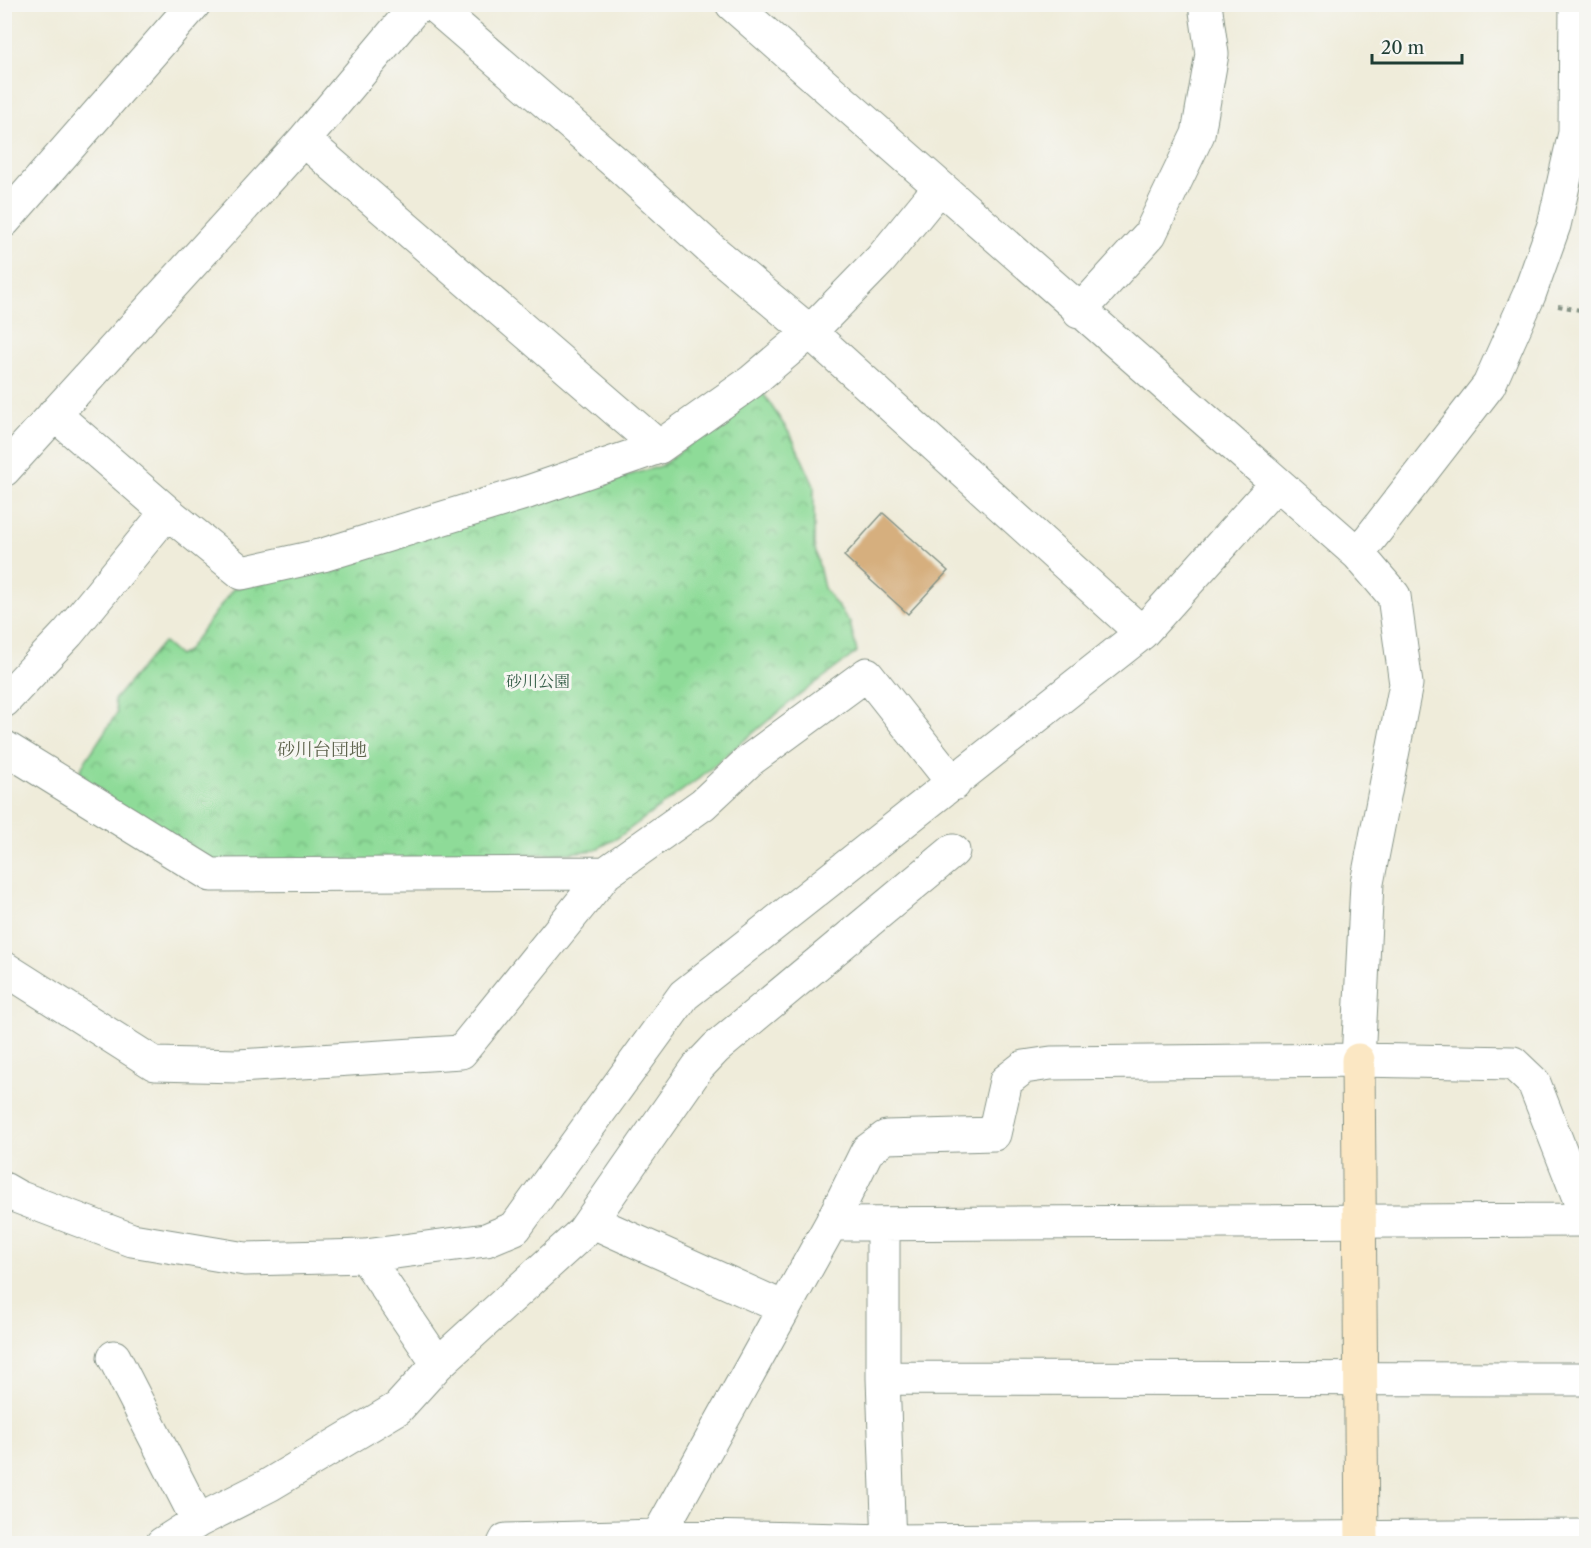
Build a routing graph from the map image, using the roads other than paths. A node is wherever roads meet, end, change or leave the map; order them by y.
1 (194, 4) edge
2 (418, 4) edge
3 (432, 4) edge
4 (732, 4) edge
5 (1205, 4) edge
6 (1576, 4) edge
7 (304, 140) junction
8 (939, 188) junction
9 (4, 221) edge
10 (1079, 312) junction
11 (810, 332) junction
12 (54, 414) junction
13 (659, 447) junction
14 (4, 470) edge
15 (1276, 484) junction
16 (167, 513) junction
17 (1358, 554) junction
18 (1142, 633) junction
19 (4, 701) edge
20 (4, 747) edge
21 (954, 784) junction
22 (953, 851) dead end
23 (606, 873) junction
24 (4, 968) edge
25 (1358, 1060) junction
26 (4, 1189) edge
27 (1587, 1216) edge
28 (1587, 1220) edge
29 (591, 1221) junction
30 (1360, 1221) junction
31 (831, 1224) junction
32 (883, 1225) junction
33 (365, 1256) junction
34 (784, 1308) junction
35 (114, 1357) dead end
36 (438, 1364) junction
37 (1361, 1377) junction
38 (883, 1378) junction
39 (1587, 1379) edge
40 (181, 1536) edge
41 (657, 1536) junction
42 (1587, 1536) edge
43 (1362, 1540) edge
44 (889, 1542) edge
45 (504, 1544) edge

1 - 9 street
2 - 7 street
3 - 11 street
4 - 8 street
5 - 10 street
6 - 17 street
7 - 12 street
7 - 13 street
8 - 10 street
8 - 11 street
10 - 15 street
11 - 13 street
11 - 18 street
12 - 14 street
12 - 16 street
13 - 16 street
15 - 17 street
15 - 18 street
16 - 19 street
17 - 25 street
18 - 21 street
20 - 23 street
21 - 23 street
21 - 33 street
22 - 29 street
23 - 24 street
25 - 27 street
25 - 30 street
25 - 31 street
26 - 33 street
28 - 30 street
29 - 34 street
29 - 36 street
30 - 32 street
30 - 37 street
31 - 32 street
31 - 34 street
32 - 38 street
33 - 36 street
34 - 41 street
35 - 40 street
36 - 40 street
37 - 38 street
37 - 39 street
37 - 43 street
38 - 44 street
41 - 44 street
41 - 45 street
42 - 43 street
43 - 44 street

